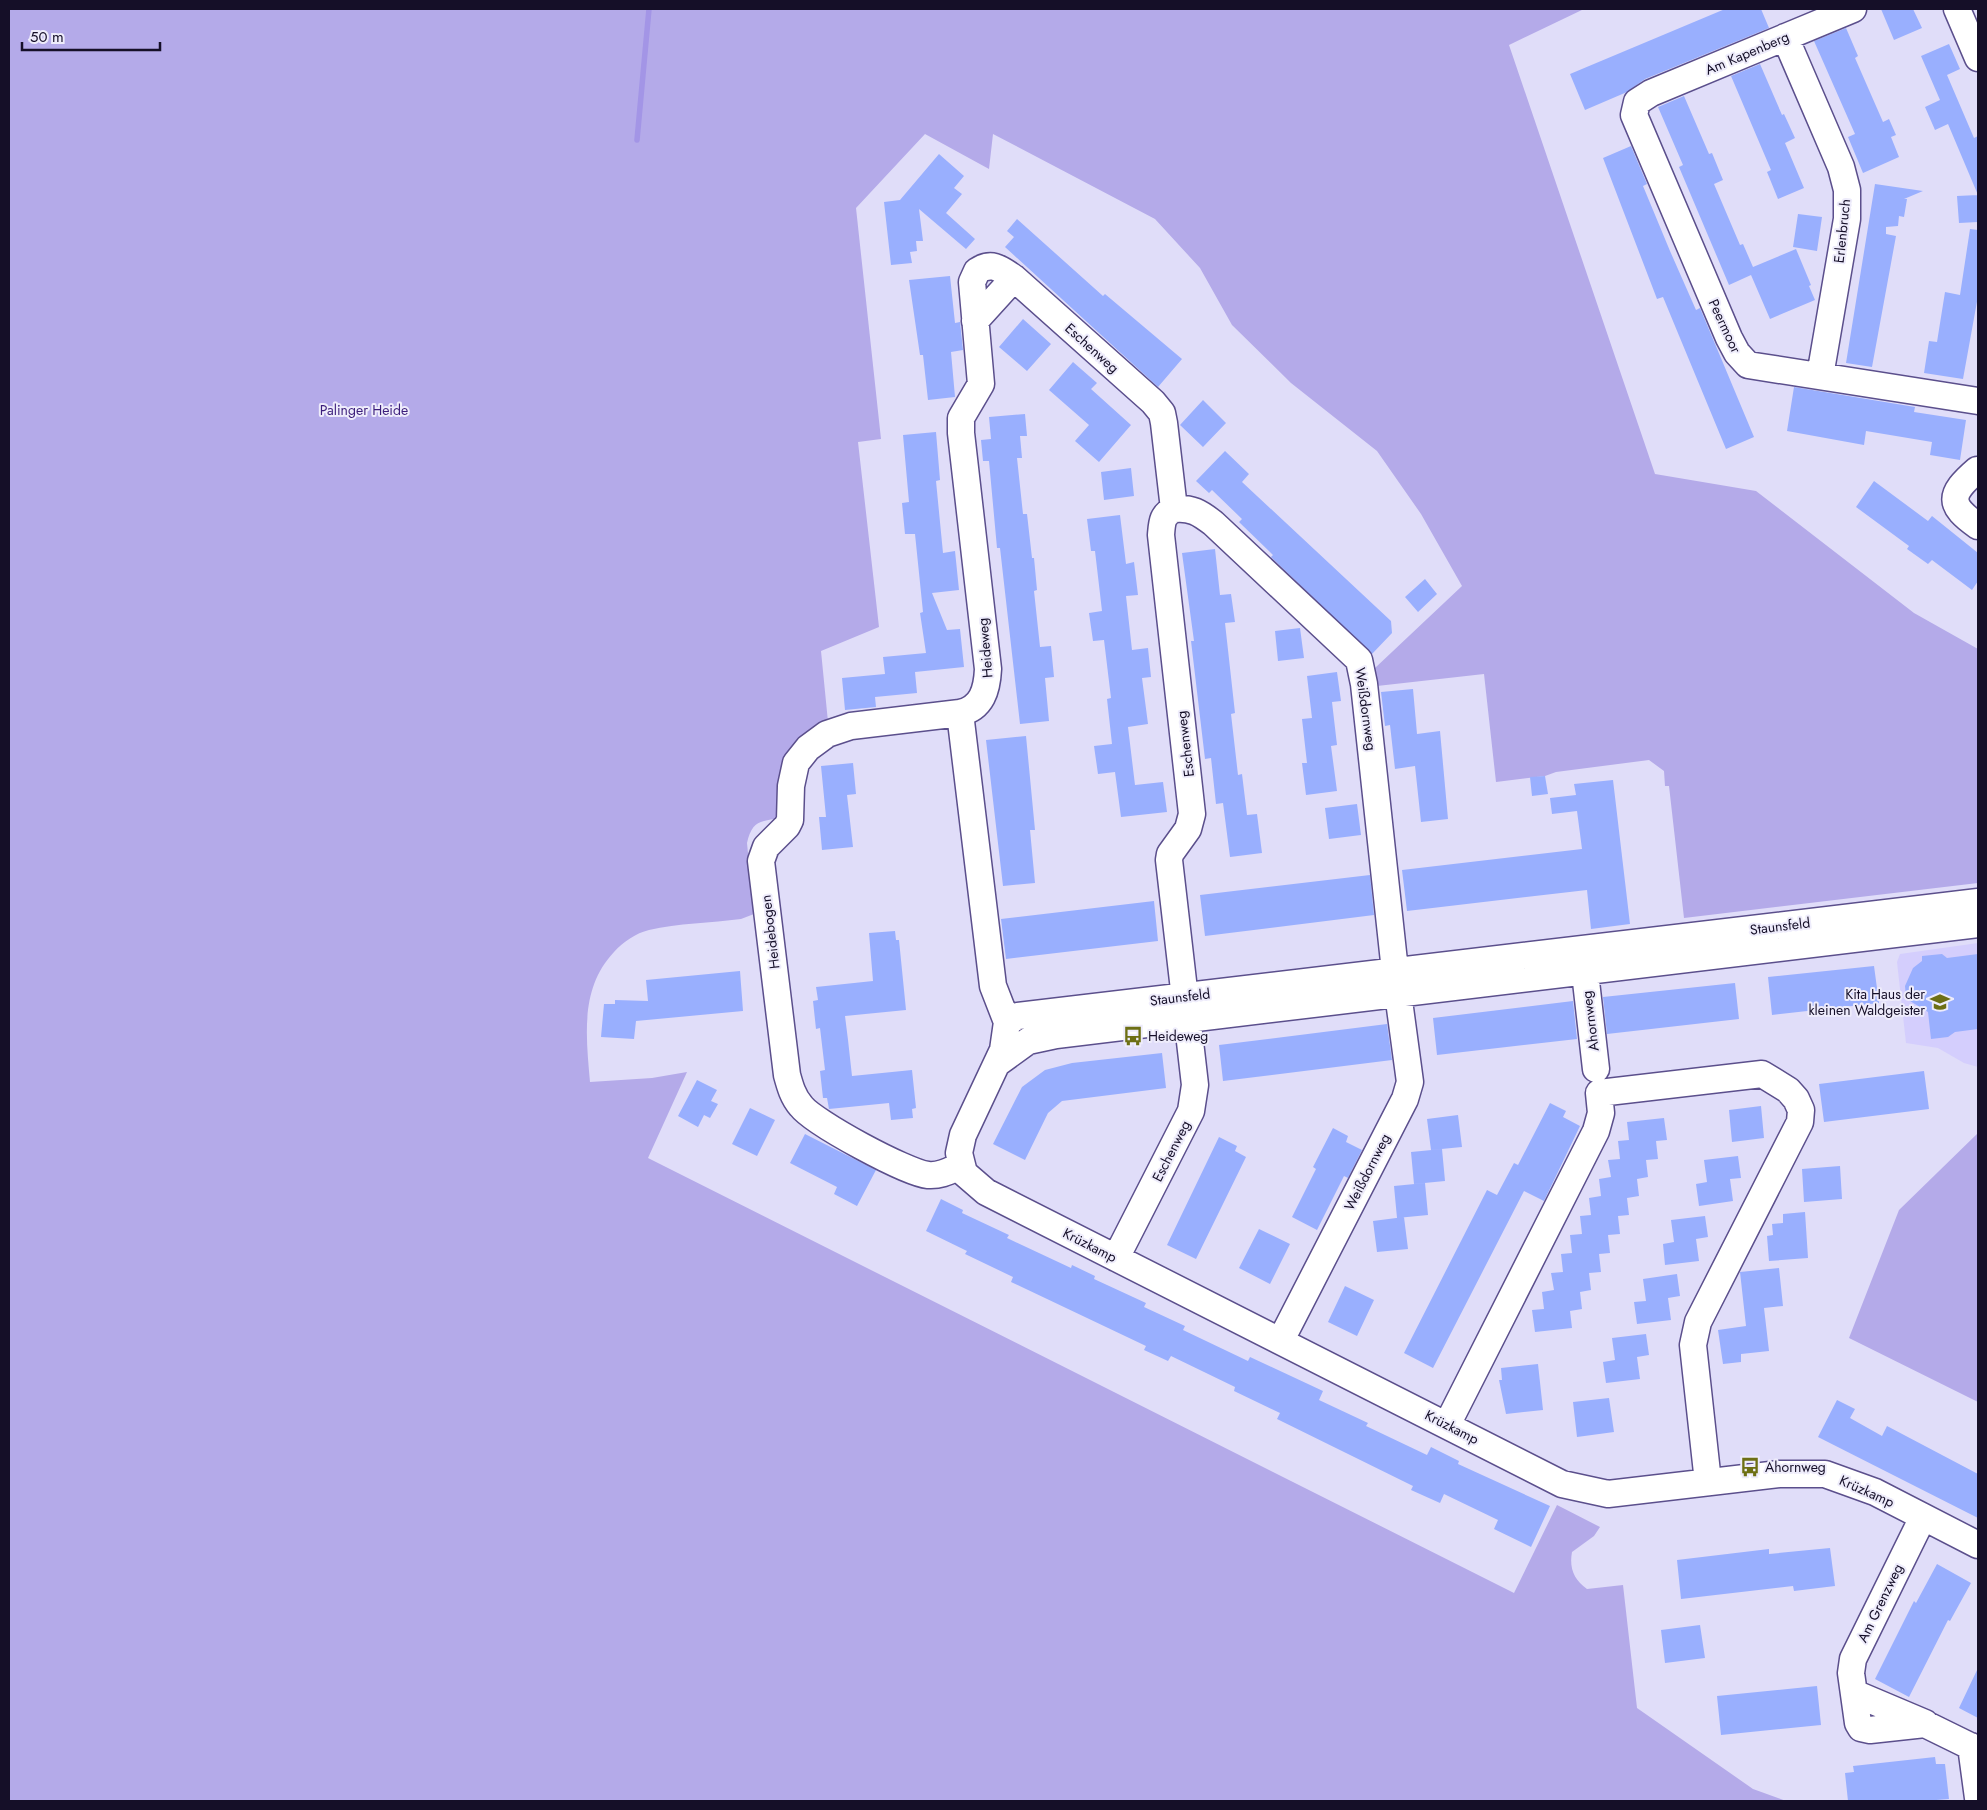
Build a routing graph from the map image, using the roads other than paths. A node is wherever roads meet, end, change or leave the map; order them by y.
1 (1853, 9) edge
2 (1957, 9) edge
3 (1785, 37) junction
4 (1978, 58) edge
5 (1641, 98) joint
6 (1014, 278) joint
7 (1820, 376) junction
8 (1978, 401) edge
9 (1978, 471) edge
10 (1174, 509) junction
11 (1978, 526) edge
12 (960, 713) junction
13 (1978, 902) edge
14 (1978, 924) edge
15 (1584, 961) junction
16 (1397, 983) junction
17 (1186, 1008) junction
18 (1007, 1022) junction
19 (999, 1062) junction
20 (1598, 1082) junction
21 (960, 1166) junction
22 (1116, 1258) junction
23 (1281, 1340) junction
24 (1447, 1425) junction
25 (1708, 1482) junction
26 (1923, 1517) junction
27 (1978, 1545) edge
28 (1975, 1748) edge
29 (1978, 1798) edge

1 - 3 street, Am Kapenberg
2 - 4 street
3 - 5 street, Am Kapenberg
3 - 7 street, Erlenbruch
5 - 7 street, Peermoor
6 - 10 street, Eschenweg
6 - 12 street, Heideweg
7 - 8 street, Peermoor
9 - 11 street
10 - 16 street, Weißdornweg
10 - 17 street, Eschenweg
12 - 18 street
12 - 21 street, Heidebogen
13 - 15 street, Staunsfeld
14 - 15 street, Staunsfeld
15 - 16 street, Staunsfeld
15 - 20 street, Ahornweg
16 - 17 street, Staunsfeld
16 - 23 street, Weißdornweg
17 - 18 street, Staunsfeld
17 - 19 street, Staunsfeld
17 - 22 street, Eschenweg
18 - 19 street, Staunsfeld
19 - 21 street, Staunsfeld
20 - 24 street, Ahornweg
20 - 25 street
21 - 22 street, Krüzkamp
22 - 23 street, Krüzkamp
23 - 24 street, Krüzkamp
24 - 25 street, Krüzkamp
25 - 26 street, Krüzkamp
26 - 27 street, Krüzkamp
26 - 28 street, Am Grenzweg
28 - 29 street, Am Grenzweg

